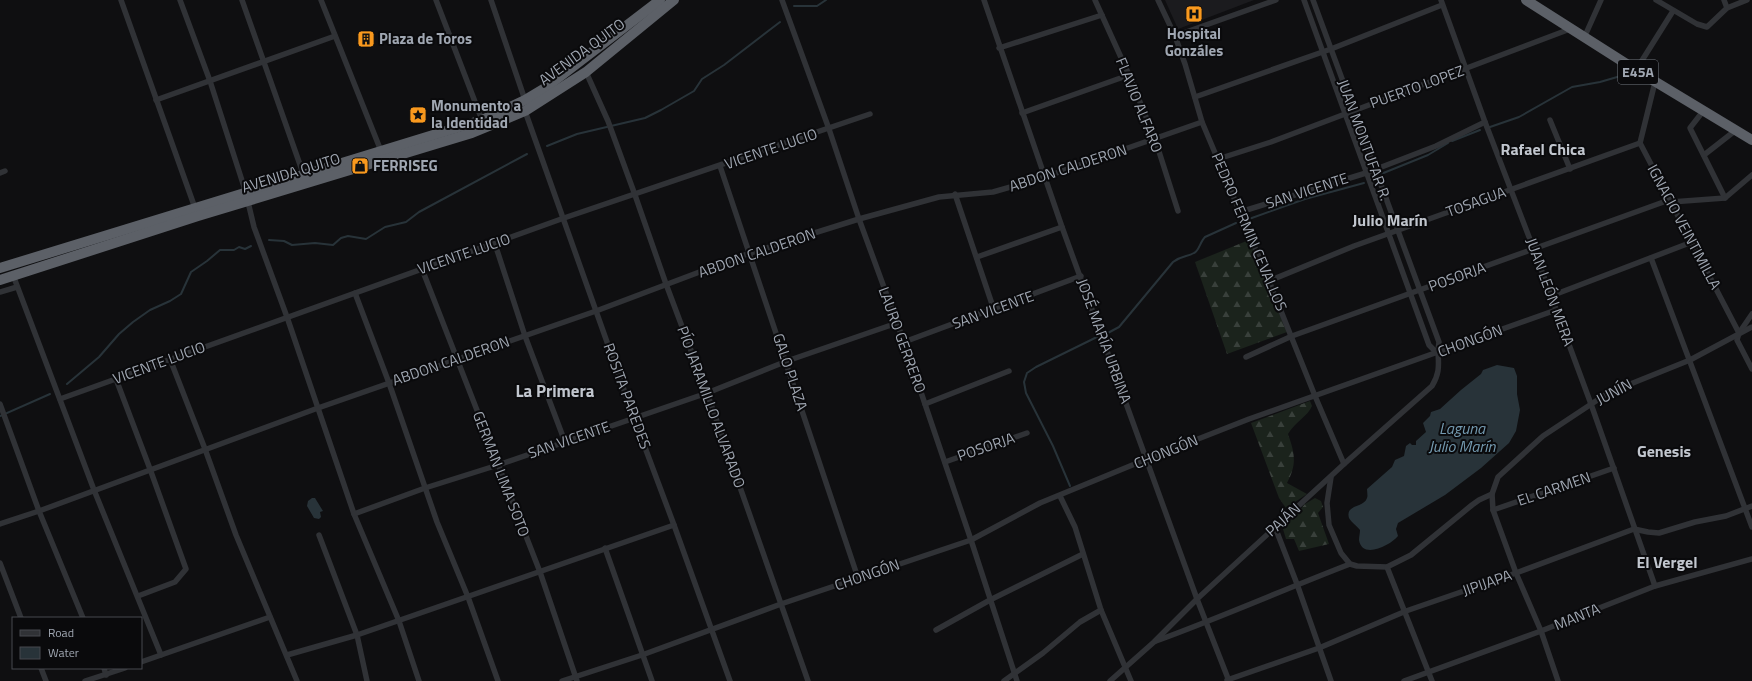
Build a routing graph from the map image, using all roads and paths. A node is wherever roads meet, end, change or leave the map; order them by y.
1 (121, 0) edge
2 (180, 0) edge
3 (242, 0) edge
4 (321, 0) edge
5 (436, 0) edge
6 (492, 0) edge
7 (660, 0) edge
8 (674, 0) edge
9 (782, 0) edge
10 (984, 0) edge
11 (1095, 0) edge
12 (1158, 0) edge
13 (1276, 0) edge
14 (1304, 0) edge
15 (1313, 0) edge
16 (1526, 0) edge
17 (1601, 0) edge
18 (1656, 0) edge
19 (1724, 0) edge
20 (1747, 0) edge
21 (1442, 3) edge
22 (1727, 8) junction
23 (1673, 10) junction
24 (1102, 15) junction
25 (1570, 29) junction
26 (335, 36) junction
27 (1175, 36) junction
28 (1584, 38) junction
29 (999, 48) junction
30 (1331, 49) junction
31 (1322, 52) junction
32 (264, 62) junction
33 (1466, 69) junction
34 (1636, 70) junction
35 (586, 72) junction
36 (1129, 75) junction
37 (210, 81) junction
38 (1655, 82) junction
39 (1195, 98) junction
40 (156, 100) junction
41 (526, 100) junction
42 (1704, 110) junction
43 (525, 111) junction
44 (1353, 111) junction
45 (1022, 113) junction
46 (870, 114) dead end
47 (1344, 114) junction
48 (482, 120) junction
49 (1550, 120) dead end
50 (1202, 122) junction
51 (1485, 122) junction
52 (829, 129) junction
53 (1736, 130) junction
54 (1155, 139) junction
55 (1752, 140) edge
56 (1640, 143) junction
57 (381, 151) junction
58 (1704, 155) junction
59 (1218, 159) junction
60 (720, 166) junction
61 (1375, 169) junction
62 (1570, 169) junction
63 (1366, 173) junction
64 (1752, 175) edge
65 (304, 176) junction
66 (1045, 177) junction
67 (1511, 190) junction
68 (955, 194) junction
69 (635, 195) junction
70 (247, 197) junction
71 (1725, 198) junction
72 (1670, 201) junction
73 (196, 208) junction
74 (1178, 211) dead end
75 (1240, 212) junction
76 (564, 218) junction
77 (859, 219) junction
78 (1062, 227) junction
79 (1398, 230) junction
80 (1388, 234) junction
81 (1692, 242) junction
82 (495, 244) junction
83 (1534, 250) junction
84 (750, 253) junction
85 (977, 257) junction
86 (1651, 258) junction
87 (0, 268) edge
88 (422, 269) junction
89 (13, 275) junction
90 (1081, 276) junction
91 (0, 280) edge
92 (1270, 281) junction
93 (666, 284) junction
94 (17, 287) junction
95 (1420, 290) junction
96 (0, 292) edge
97 (355, 293) junction
98 (1410, 294) junction
99 (1551, 296) junction
100 (994, 310) junction
101 (1556, 310) junction
102 (596, 311) junction
103 (1752, 314) edge
104 (287, 317) junction
105 (897, 323) junction
106 (1752, 327) edge
107 (1739, 333) junction
108 (525, 336) junction
109 (1292, 336) junction
110 (904, 342) junction
111 (1437, 352) junction
112 (1246, 357) dead end
113 (170, 359) junction
114 (456, 360) junction
115 (1690, 360) junction
116 (787, 361) junction
117 (1752, 369) edge
118 (1009, 371) dead end
119 (116, 379) junction
120 (389, 383) junction
121 (707, 393) junction
122 (1315, 396) junction
123 (60, 399) junction
124 (0, 404) edge
125 (925, 404) junction
126 (1591, 404) junction
127 (318, 408) junction
128 (634, 418) junction
129 (1027, 433) dead end
130 (565, 442) junction
131 (205, 450) junction
132 (1147, 459) junction
133 (945, 462) junction
134 (1344, 464) junction
135 (498, 465) junction
136 (1614, 468) junction
137 (150, 469) junction
138 (1331, 477) junction
139 (425, 488) junction
140 (94, 490) junction
141 (1492, 494) junction
142 (1060, 496) junction
143 (1752, 506) edge
144 (1746, 509) junction
145 (1493, 510) junction
146 (40, 511) junction
147 (354, 514) junction
148 (0, 524) edge
149 (674, 525) junction
150 (1275, 527) junction
151 (1752, 527) edge
152 (1634, 529) junction
153 (320, 535) dead end
154 (971, 540) junction
155 (605, 548) junction
156 (1083, 554) junction
157 (1752, 559) edge
158 (0, 563) edge
159 (1350, 564) junction
160 (1387, 567) junction
161 (540, 572) junction
162 (1516, 573) junction
163 (858, 578) junction
164 (1297, 584) junction
165 (1655, 586) junction
166 (138, 596) junction
167 (468, 597) junction
168 (1197, 599) junction
169 (990, 600) junction
170 (781, 604) junction
171 (1101, 610) junction
172 (1406, 611) junction
173 (21, 617) edge
174 (83, 617) edge
175 (270, 617) junction
176 (399, 620) junction
177 (1206, 623) junction
178 (936, 630) dead end
179 (712, 631) junction
180 (1540, 631) junction
181 (357, 635) junction
182 (1154, 642) junction
183 (1319, 648) junction
184 (161, 655) junction
185 (287, 655) junction
186 (642, 655) junction
187 (142, 662) edge
188 (1126, 667) junction
189 (41, 669) edge
190 (104, 669) edge
191 (121, 669) edge
192 (1429, 672) junction
193 (106, 675) junction
194 (1015, 678) edge
195 (576, 679) edge
196 (46, 681) edge
197 (85, 681) edge
198 (296, 681) edge
199 (367, 681) edge
200 (419, 681) edge
201 (498, 681) edge
202 (562, 681) edge
203 (652, 681) edge
204 (730, 681) edge
205 (808, 681) edge
206 (1004, 681) edge
207 (1110, 681) edge
208 (1131, 681) edge
209 (1227, 681) edge
210 (1331, 681) edge
211 (1404, 681) edge
212 (1432, 681) edge
213 (1558, 681) edge

1 - 40 street
2 - 37 street
3 - 32 street
4 - 26 street
5 - 48 street
6 - 41 street
7 - 41 highway, AVENIDA QUITO
8 - 35 highway, AVENIDA QUITO
9 - 52 street, LAURO GERRERO
10 - 29 street, JOSÉ MARÍA URBINA
11 - 24 street, FLAVIO ALFARO
12 - 27 street, PEDRO FERMIN CEVALLOS
13 - 27 street
14 - 31 street, JUAN MONTUFAR R.
15 - 30 street, JUAN MONTUFAR R.
16 - 25 highway, E45A
17 - 28 street
18 - 23 street
19 - 22 street
20 - 22 street
21 - 30 street
21 - 33 street, JUAN LEÓN MERA
22 - 23 street
23 - 34 street
24 - 29 street
24 - 36 street, FLAVIO ALFARO
25 - 28 highway, E45A
25 - 33 street, PUERTO LOPEZ
26 - 32 street
26 - 57 street
27 - 39 street, PEDRO FERMIN CEVALLOS
28 - 34 highway, E45A
29 - 45 street, JOSÉ MARÍA URBINA
30 - 31 street
30 - 44 street, JUAN MONTUFAR R.
31 - 39 street
31 - 47 street, JUAN MONTUFAR R.
32 - 37 street
32 - 65 street
33 - 44 street, PUERTO LOPEZ
33 - 51 street, JUAN LEÓN MERA
34 - 38 highway, E45A
35 - 43 highway, AVENIDA QUITO
35 - 69 street, PÍO JARAMILLO ALVARADO
36 - 45 street
36 - 54 street, FLAVIO ALFARO
37 - 40 street
37 - 70 street
38 - 42 highway, E45A
38 - 56 street
39 - 50 street, PEDRO FERMIN CEVALLOS
40 - 73 street
41 - 48 highway, AVENIDA QUITO
42 - 53 highway, E45A
42 - 58 street
43 - 70 highway, AVENIDA QUITO
43 - 76 street, ROSITA PAREDES
44 - 47 street, PUERTO LOPEZ
44 - 61 street, JUAN MONTUFAR R.
45 - 66 street, JOSÉ MARÍA URBINA
46 - 52 street, VICENTE LUCIO
47 - 59 street, PUERTO LOPEZ
47 - 63 street, JUAN MONTUFAR R.
48 - 57 highway, AVENIDA QUITO
49 - 62 street
50 - 54 street, ABDON CALDERON
50 - 59 street, PEDRO FERMIN CEVALLOS
51 - 61 street, SAN VICENTE
51 - 67 street, JUAN LEÓN MERA
52 - 60 street, VICENTE LUCIO
52 - 77 street, LAURO GERRERO
53 - 55 highway, E45A
53 - 58 street
54 - 66 street, ABDON CALDERON
54 - 74 street, FLAVIO ALFARO
56 - 62 street, TOSAGUA
56 - 72 street, IGNACIO VEINTIMILLA
57 - 65 highway, AVENIDA QUITO
58 - 71 street
59 - 75 street, PEDRO FERMIN CEVALLOS
60 - 69 street, VICENTE LUCIO
60 - 84 street, GALO PLAZA
61 - 63 street, SAN VICENTE
61 - 79 street, JUAN MONTUFAR R.
62 - 67 street, TOSAGUA
63 - 75 street, SAN VICENTE
63 - 80 street, JUAN MONTUFAR R.
64 - 71 street
65 - 70 highway, AVENIDA QUITO
66 - 68 street, ABDON CALDERON
66 - 78 street, JOSÉ MARÍA URBINA
67 - 79 street, TOSAGUA
67 - 83 street, JUAN LEÓN MERA
68 - 77 street, ABDON CALDERON
68 - 85 street
69 - 76 street, VICENTE LUCIO
69 - 93 street, PÍO JARAMILLO ALVARADO
70 - 73 highway, AVENIDA QUITO
70 - 89 highway, AVENIDA QUITO
70 - 104 street
71 - 72 street, POSORJA
72 - 81 street, IGNACIO VEINTIMILLA
72 - 83 street, POSORJA
73 - 87 highway, AVENIDA QUITO
75 - 92 street, PEDRO FERMIN CEVALLOS
76 - 82 street, VICENTE LUCIO
76 - 102 street, ROSITA PAREDES
77 - 84 street, ABDON CALDERON
77 - 105 street, LAURO GERRERO
78 - 85 street
78 - 90 street, JOSÉ MARÍA URBINA
79 - 80 street, TOSAGUA
79 - 95 street, JUAN MONTUFAR R.
80 - 92 street, TOSAGUA
80 - 98 street, JUAN MONTUFAR R.
81 - 86 street
81 - 107 street, IGNACIO VEINTIMILLA
82 - 88 street, VICENTE LUCIO
82 - 108 street
83 - 95 street, POSORJA
83 - 99 street, JUAN LEÓN MERA
84 - 93 street, ABDON CALDERON
84 - 116 street, GALO PLAZA
85 - 100 street
86 - 99 street
86 - 115 street
88 - 97 street, VICENTE LUCIO
88 - 114 street, GERMAN LIMA SOTO
89 - 91 highway, AVENIDA QUITO
89 - 94 street
90 - 100 street, SAN VICENTE
90 - 132 street, JOSÉ MARÍA URBINA
92 - 109 street, PEDRO FERMIN CEVALLOS
93 - 102 street, ABDON CALDERON
93 - 121 street, PÍO JARAMILLO ALVARADO
94 - 96 street
94 - 123 street
95 - 98 street, POSORJA
95 - 111 street, JUAN MONTUFAR R.
97 - 104 street, VICENTE LUCIO
97 - 120 street
98 - 109 street, POSORJA
98 - 111 street, JUAN MONTUFAR R.
99 - 101 street, JUAN LEÓN MERA
100 - 110 street, SAN VICENTE
101 - 111 street, CHONGÓN
101 - 126 street, JUAN LEÓN MERA
102 - 108 street, ABDON CALDERON
102 - 128 street, ROSITA PAREDES
103 - 107 street
104 - 113 street, VICENTE LUCIO
104 - 127 street
105 - 110 street, LAURO GERRERO
105 - 116 street, SAN VICENTE
106 - 107 street, JUNÍN
107 - 115 street, JUNÍN
107 - 117 street, IGNACIO VEINTIMILLA
108 - 114 street, ABDON CALDERON
108 - 130 street
109 - 112 street, POSORJA
109 - 122 street, PEDRO FERMIN CEVALLOS
110 - 125 street, LAURO GERRERO
111 - 122 street, CHONGÓN
111 - 134 street, PAJÁN
113 - 119 street, VICENTE LUCIO
113 - 131 street
114 - 120 street, ABDON CALDERON
114 - 135 street, GERMAN LIMA SOTO
115 - 126 street, JUNÍN
115 - 144 street
116 - 121 street, SAN VICENTE
116 - 163 street, GALO PLAZA
118 - 125 street
119 - 123 street, VICENTE LUCIO
119 - 137 street
120 - 127 street, ABDON CALDERON
120 - 139 street
121 - 128 street, SAN VICENTE
121 - 170 street, PÍO JARAMILLO ALVARADO
122 - 132 street, CHONGÓN
122 - 134 street, PEDRO FERMIN CEVALLOS
123 - 140 street
124 - 146 street
125 - 133 street, LAURO GERRERO
126 - 136 street, JUAN LEÓN MERA
126 - 141 street, JUNÍN
127 - 131 street, ABDON CALDERON
127 - 147 street
128 - 130 street, SAN VICENTE
128 - 149 street, ROSITA PAREDES
129 - 133 street, POSORJA
130 - 135 street, SAN VICENTE
131 - 137 street, ABDON CALDERON
131 - 175 street
132 - 142 street, CHONGÓN
132 - 168 street, JOSÉ MARÍA URBINA
133 - 154 street, LAURO GERRERO
134 - 138 street, PAJÁN
135 - 139 street, SAN VICENTE
135 - 161 street, GERMAN LIMA SOTO
136 - 145 street, EL CARMEN
136 - 152 street, JUAN LEÓN MERA
137 - 140 street, ABDON CALDERON
137 - 166 street
138 - 150 street, PAJÁN
138 - 159 street
139 - 147 street, SAN VICENTE
139 - 167 street
140 - 146 street, ABDON CALDERON
140 - 166 street
141 - 145 street
141 - 160 street
142 - 154 street, CHONGÓN
142 - 156 street
143 - 144 street
144 - 151 street
144 - 152 street
145 - 162 street
146 - 148 street, ABDON CALDERON
146 - 174 street
147 - 176 street
149 - 155 street
149 - 179 street, ROSITA PAREDES
150 - 164 street
150 - 168 street, PAJÁN
152 - 162 street, JIPIJAPA
152 - 165 street, JUAN LEÓN MERA
153 - 181 street
154 - 163 street, CHONGÓN
154 - 169 street, LAURO GERRERO
155 - 161 street
155 - 186 street
156 - 169 street
156 - 171 street
157 - 165 street, MANTA
158 - 173 street
159 - 160 street
159 - 164 street
160 - 172 street
161 - 167 street
161 - 195 street, GERMAN LIMA SOTO
162 - 172 street, JIPIJAPA
162 - 180 street
163 - 170 street, CHONGÓN
164 - 177 street
164 - 183 street
165 - 180 street, MANTA
166 - 184 street
167 - 176 street
167 - 201 street
168 - 177 street, JOSÉ MARÍA URBINA
168 - 182 street, PAJÁN
169 - 178 street
169 - 194 street, LAURO GERRERO
170 - 179 street, CHONGÓN
170 - 205 street, PÍO JARAMILLO ALVARADO
171 - 188 street
171 - 194 street
172 - 183 street, JIPIJAPA
172 - 192 street
175 - 184 street
175 - 185 street
176 - 181 street
176 - 200 street
177 - 182 street
177 - 209 street, JOSÉ MARÍA URBINA
179 - 186 street, CHONGÓN
179 - 204 street, ROSITA PAREDES
180 - 192 street, MANTA
180 - 213 street
181 - 185 street
181 - 199 street
182 - 188 street, PAJÁN
183 - 209 street, JIPIJAPA
183 - 210 street
184 - 187 street
185 - 198 street
186 - 195 street, CHONGÓN
186 - 203 street
188 - 207 street, PAJÁN
188 - 208 street
189 - 196 street
190 - 193 street
191 - 193 street
192 - 211 street, MANTA
192 - 212 street
193 - 197 street
194 - 206 street
195 - 202 street, CHONGÓN

